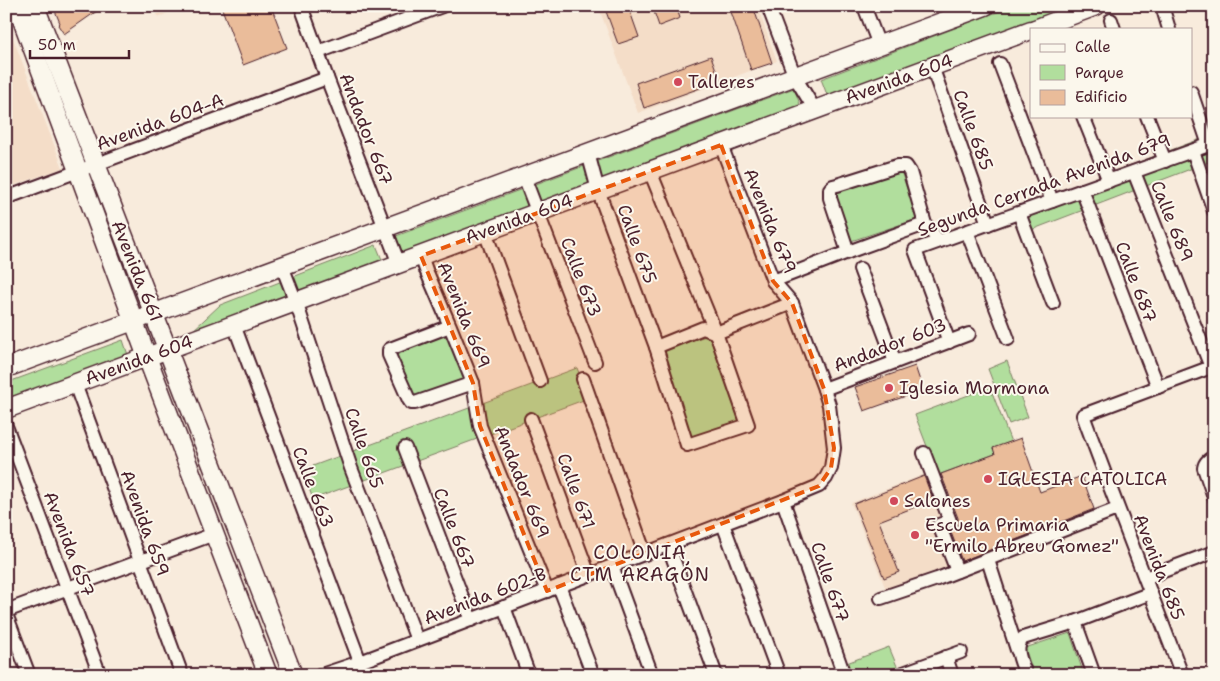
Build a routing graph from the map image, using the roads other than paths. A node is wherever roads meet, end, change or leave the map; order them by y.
1 (17, 6) edge
2 (35, 6) edge
3 (301, 6) edge
4 (442, 6) edge
5 (768, 6) edge
6 (864, 6) edge
7 (985, 6) edge
8 (1096, 6) edge
9 (1162, 6) edge
10 (1038, 28) edge
11 (1170, 28) edge
12 (1030, 30) edge
13 (880, 45) junction
14 (318, 52) junction
15 (1000, 64) dead end
16 (794, 76) junction
17 (935, 76) dead end
18 (327, 78) junction
19 (1192, 94) edge
20 (815, 110) junction
21 (67, 113) junction
22 (1084, 118) edge
23 (1148, 118) edge
24 (1212, 144) edge
25 (721, 145) junction
26 (1193, 151) junction
27 (588, 153) junction
28 (1164, 161) junction
29 (95, 164) junction
30 (78, 171) junction
31 (650, 171) junction
32 (1134, 172) junction
33 (524, 177) junction
34 (1108, 181) junction
35 (598, 190) junction
36 (1082, 190) junction
37 (6, 198) edge
38 (1052, 201) junction
39 (538, 212) junction
40 (1214, 212) edge
41 (1019, 213) junction
42 (925, 224) junction
43 (988, 224) junction
44 (385, 228) junction
45 (968, 231) junction
46 (484, 232) junction
47 (939, 241) junction
48 (848, 252) junction
49 (421, 256) junction
50 (399, 264) junction
51 (282, 266) junction
52 (860, 269) dead end
53 (773, 281) junction
54 (296, 302) junction
55 (792, 303) junction
56 (1053, 303) dead end
57 (154, 314) junction
58 (134, 321) junction
59 (234, 325) junction
60 (450, 326) junction
61 (716, 333) junction
62 (969, 334) dead end
63 (1008, 339) dead end
64 (949, 342) junction
65 (656, 347) junction
66 (168, 349) junction
67 (148, 357) junction
68 (595, 362) dead end
69 (895, 362) junction
70 (1213, 367) edge
71 (6, 368) edge
72 (583, 379) dead end
73 (540, 381) dead end
74 (473, 383) junction
75 (75, 384) junction
76 (1158, 387) junction
77 (824, 389) junction
78 (6, 409) edge
79 (531, 419) dead end
80 (6, 426) edge
81 (405, 448) dead end
82 (924, 453) dead end
83 (1214, 457) edge
84 (826, 478) joint
85 (1214, 497) edge
86 (783, 501) junction
87 (1117, 509) junction
88 (724, 524) junction
89 (214, 534) junction
90 (668, 545) junction
91 (1214, 552) edge
92 (645, 554) junction
93 (988, 560) junction
94 (140, 561) junction
95 (612, 566) junction
96 (956, 571) junction
97 (589, 575) junction
98 (1145, 578) junction
99 (67, 588) junction
100 (553, 588) junction
101 (1151, 593) junction
102 (881, 598) dead end
103 (504, 607) junction
104 (6, 612) edge
105 (471, 620) junction
106 (1075, 622) junction
107 (417, 640) junction
108 (1017, 651) junction
109 (961, 652) dead end
110 (946, 657) junction
111 (360, 662) junction
112 (30, 675) edge
113 (100, 675) edge
114 (182, 675) edge
115 (268, 675) edge
116 (293, 675) edge
117 (321, 675) edge
118 (529, 675) edge
119 (593, 675) edge
120 (652, 675) edge
121 (716, 675) edge
122 (779, 675) edge
123 (844, 675) edge
124 (898, 675) edge
125 (952, 675) edge
126 (1026, 675) edge
127 (1094, 675) edge
128 (1182, 675) edge

1 - 21 street, Avenida 661
2 - 21 street, Avenida 661
3 - 14 street, Andador 667
4 - 14 street
5 - 16 street
6 - 13 street
7 - 13 street
8 - 10 street
9 - 11 street
12 - 20 street, Avenida 604
13 - 16 street
14 - 18 street, Andador 667
15 - 38 street
16 - 20 street
16 - 27 street
17 - 43 street, Calle 685
18 - 29 street, Avenida 604-A
18 - 44 street, Andador 667
19 - 24 street
20 - 25 street, Avenida 604
21 - 29 street, Avenida 661
21 - 30 street, Avenida 661
22 - 34 street
23 - 28 street
24 - 26 street, Segunda Cerrada Avenida 679
25 - 31 street, Avenida 604
25 - 53 street, Avenida 679
26 - 28 street, Segunda Cerrada Avenida 679
26 - 40 street
27 - 33 street
27 - 35 street, Calle 675
28 - 32 street, Segunda Cerrada Avenida 679
29 - 30 street, Avenida 604-A
29 - 57 street, Avenida 661
30 - 37 street, Avenida 604-A
30 - 58 street, Avenida 661
31 - 35 street, Avenida 604
31 - 61 street
32 - 34 street, Segunda Cerrada Avenida 679
32 - 70 street, Calle 689
33 - 39 street, Calle 673
33 - 44 street
34 - 36 street, Segunda Cerrada Avenida 679
35 - 39 street, Avenida 604
35 - 65 street, Calle 675
36 - 38 street, Segunda Cerrada Avenida 679
36 - 76 street, Calle 687
38 - 41 street, Segunda Cerrada Avenida 679
39 - 46 street, Avenida 604
39 - 68 street, Calle 673
41 - 43 street, Segunda Cerrada Avenida 679
41 - 56 street
42 - 47 street
42 - 48 street
42 - 48 street
43 - 45 street, Segunda Cerrada Avenida 679
44 - 50 street, Andador 667
44 - 51 street
45 - 47 street, Segunda Cerrada Avenida 679
45 - 63 street
46 - 49 street, Avenida 604
46 - 73 street
47 - 64 street, Segunda Cerrada Avenida 679
48 - 53 street
49 - 50 street, Avenida 604
49 - 60 street, Avenida 669
50 - 54 street, Avenida 604
51 - 54 street, Calle 665
51 - 57 street
52 - 69 street
53 - 55 street, Avenida 679
54 - 59 street, Avenida 604
54 - 107 street, Calle 665
55 - 61 street
55 - 77 street, Avenida 679
57 - 58 street
57 - 66 street, Avenida 661
58 - 67 street, Avenida 661
58 - 71 street
59 - 66 street, Avenida 604
59 - 111 street, Calle 663
60 - 74 street, Avenida 669
60 - 74 street, Avenida 669
61 - 65 street
61 - 65 street, Calle 675
62 - 64 street, Andador 603
64 - 69 street, Andador 603
66 - 67 street, Avenida 604
66 - 116 street, Avenida 661
67 - 75 street, Avenida 604
67 - 89 street, Avenida 661
69 - 77 street, Andador 603
70 - 76 street
72 - 92 street
74 - 100 street, Andador 669
75 - 78 street, Avenida 604
75 - 94 street, Avenida 659
76 - 87 street, Avenida 685
77 - 84 street, Avenida 679
79 - 97 street, Calle 671
80 - 99 street, Avenida 657
81 - 105 street, Calle 667
82 - 96 street
83 - 85 street
84 - 86 street, Avenida 602-B
86 - 88 street, Avenida 602-B
86 - 123 street, Calle 677
87 - 93 street
87 - 98 street, Avenida 685
88 - 90 street, Avenida 602-B
88 - 122 street
89 - 94 street
89 - 115 street, Avenida 661
90 - 92 street, Avenida 602-B
90 - 121 street
91 - 98 street
92 - 95 street, Avenida 602-B
93 - 96 street
93 - 108 street
94 - 99 street
94 - 114 street, Avenida 659
95 - 97 street, Avenida 602-B
95 - 120 street
96 - 102 street
97 - 100 street, Avenida 602-B
98 - 101 street, Avenida 685
99 - 104 street
99 - 113 street, Avenida 657
100 - 103 street, Avenida 602-B
100 - 119 street, Andador 669
101 - 106 street
101 - 128 street, Avenida 685
103 - 105 street, Avenida 602-B
103 - 118 street
104 - 112 street
105 - 107 street, Avenida 602-B
106 - 108 street
106 - 127 street
107 - 111 street, Avenida 602-B
108 - 126 street
109 - 110 street
110 - 124 street
110 - 125 street
111 - 117 street, Avenida 602-B

